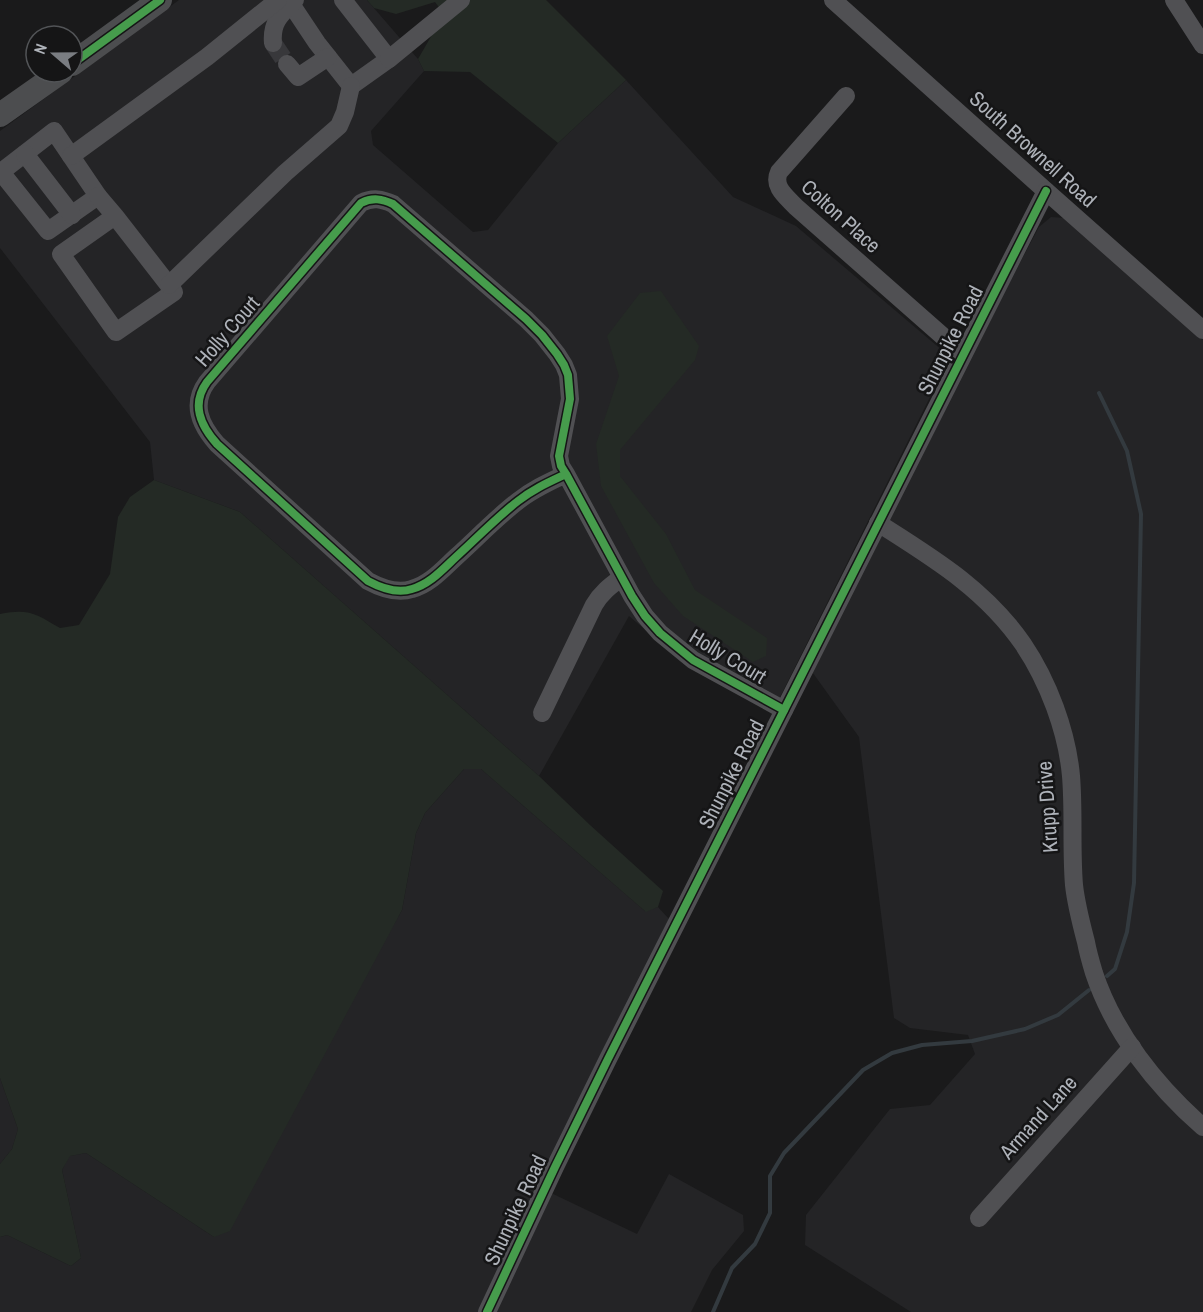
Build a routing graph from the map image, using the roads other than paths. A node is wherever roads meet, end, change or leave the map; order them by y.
1 (160, 0) edge
2 (343, 0) edge
3 (461, 0) edge
4 (833, 0) edge
5 (1174, 0) edge
6 (288, 2) edge
7 (273, 43) dead end
8 (1203, 45) edge
9 (84, 55) edge
10 (328, 57) junction
11 (389, 59) junction
12 (292, 71) dead end
13 (44, 84) edge
14 (351, 86) junction
15 (846, 96) dead end
16 (0, 116) edge
17 (25, 154) junction
18 (71, 156) junction
19 (1046, 191) junction
20 (98, 196) junction
21 (72, 214) junction
22 (115, 216) junction
23 (169, 285) junction
24 (1203, 330) edge
25 (963, 354) junction
26 (566, 474) junction
27 (878, 523) junction
28 (621, 578) junction
29 (784, 710) junction
30 (542, 712) dead end
31 (1132, 1047) junction
32 (1203, 1127) edge
33 (979, 1218) dead end
34 (487, 1312) edge

1 - 9 main road
2 - 11 street
3 - 11 street
4 - 19 street, South Brownell Road
5 - 8 street
6 - 7 street
6 - 10 street
6 - 18 street
10 - 12 street
10 - 14 street
11 - 14 street
13 - 16 main road
14 - 23 street
15 - 25 street, Colton Place
17 - 18 street
17 - 21 street
17 - 21 street
18 - 20 street
19 - 24 street, South Brownell Road
19 - 25 street, Shunpike Road
20 - 21 street
20 - 22 street
22 - 23 street
22 - 23 street
25 - 27 street, Shunpike Road
26 - 26 street, Holly Court
26 - 28 street, Holly Court
27 - 29 street, Shunpike Road
27 - 31 street, Krupp Drive
28 - 29 street, Holly Court
28 - 30 street
29 - 34 street, Shunpike Road
31 - 32 street, Krupp Drive
31 - 33 street, Armand Lane

